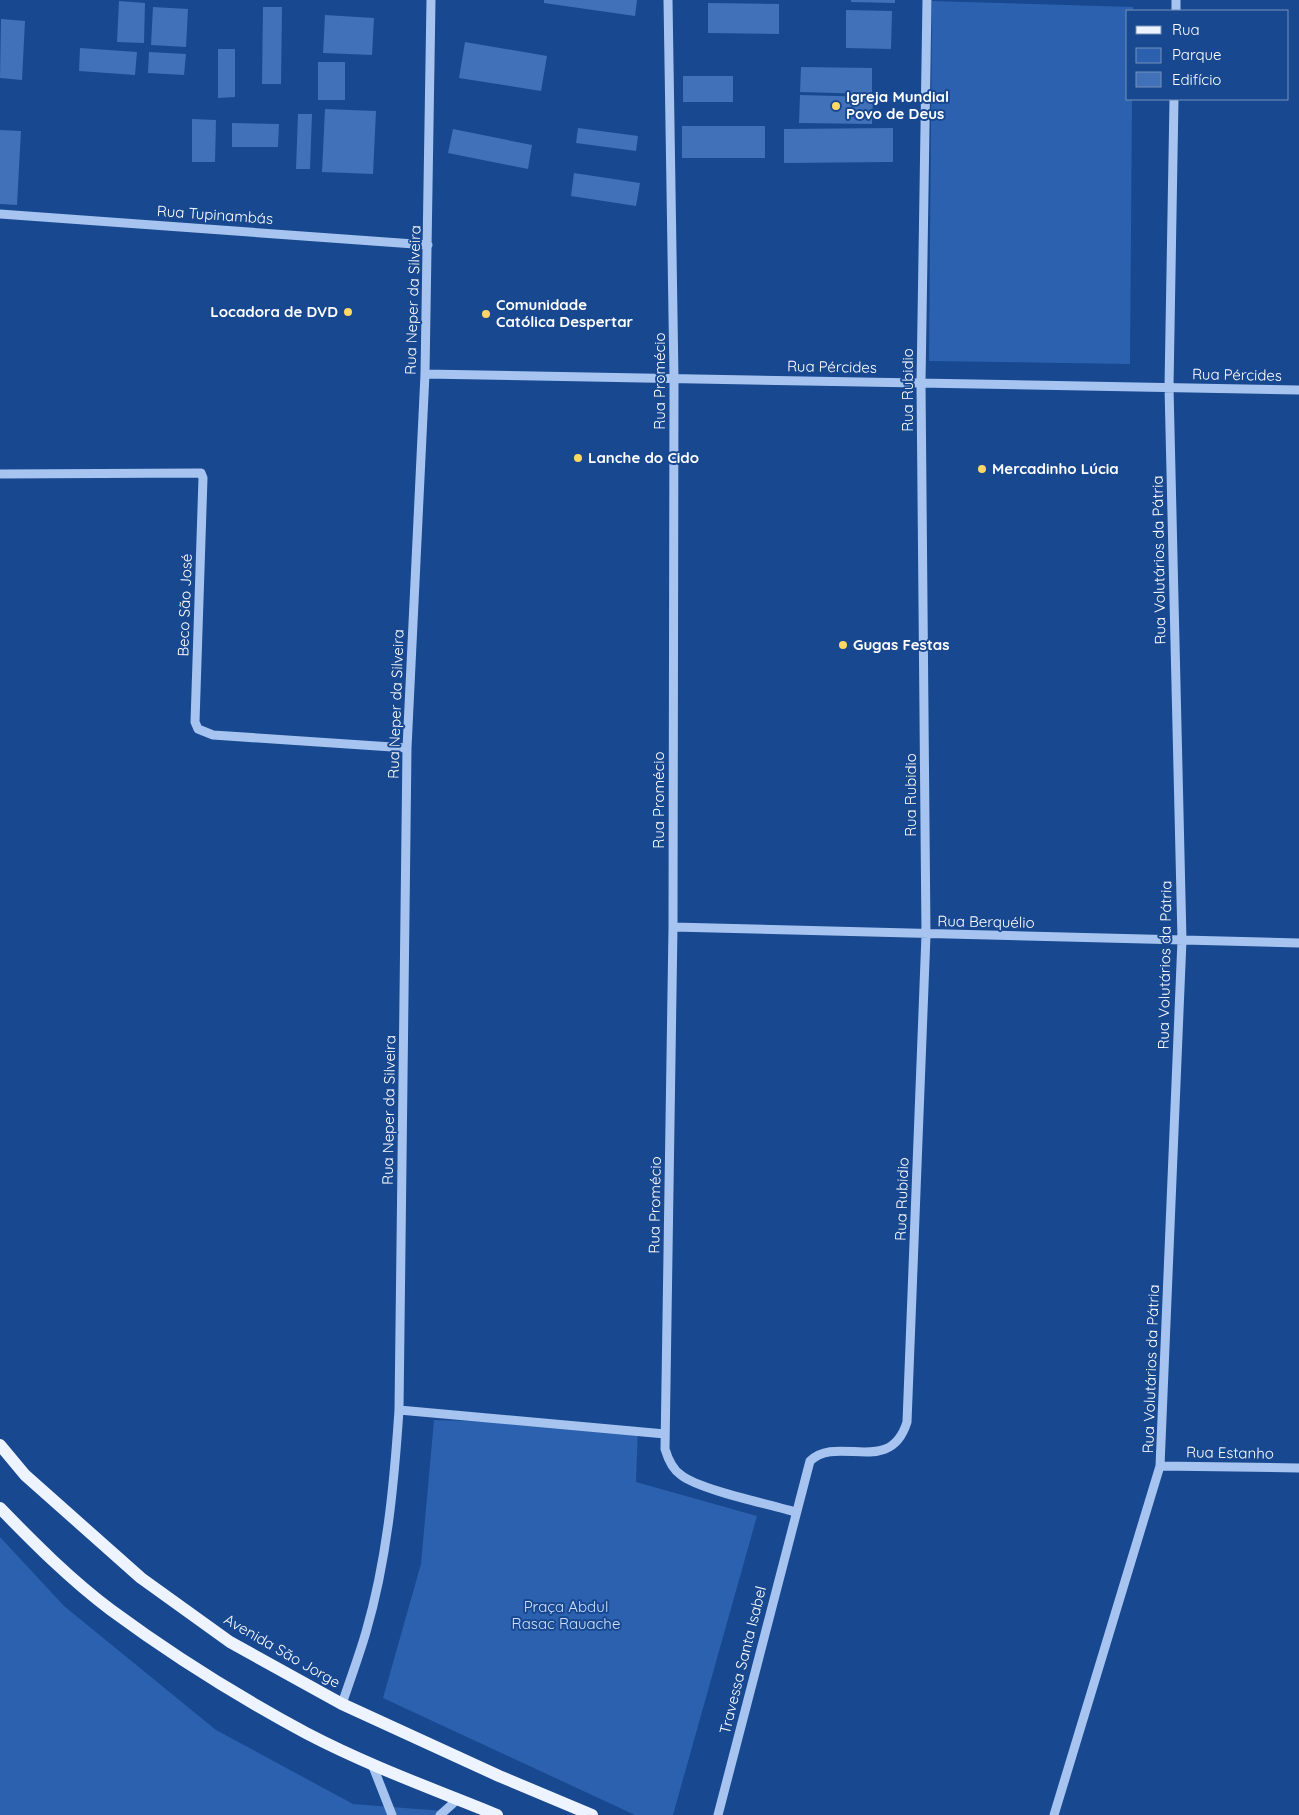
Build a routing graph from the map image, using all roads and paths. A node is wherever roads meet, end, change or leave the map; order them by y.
1 (431, 0) edge
2 (668, 0) edge
3 (927, 0) edge
4 (1174, 100) edge
5 (0, 214) edge
6 (428, 245) junction
7 (425, 374) junction
8 (674, 378) junction
9 (921, 383) junction
10 (1169, 387) junction
11 (1299, 390) edge
12 (0, 474) edge
13 (407, 748) junction
14 (673, 927) junction
15 (926, 935) junction
16 (1182, 940) junction
17 (1299, 943) edge
18 (399, 1410) junction
19 (665, 1434) junction
20 (0, 1445) edge
21 (1160, 1466) junction
22 (1299, 1468) edge
23 (0, 1508) edge
24 (795, 1512) junction
25 (342, 1704) junction
26 (372, 1764) junction
27 (458, 1799) junction
28 (392, 1815) edge
29 (440, 1815) edge
30 (497, 1815) edge
31 (592, 1815) edge
32 (718, 1815) edge
33 (1054, 1815) edge

1 - 6 street, Rua Neper da Silveira
2 - 8 street, Rua Promécio
3 - 9 street, Rua Rubidio
4 - 10 street, Rua Volutários da Pátria
5 - 6 street, Rua Tupinambás
6 - 7 street, Rua Neper da Silveira
7 - 8 street, Rua Pércides
7 - 13 street, Rua Neper da Silveira
8 - 9 street, Rua Pércides
8 - 14 street, Rua Promécio
9 - 10 street, Rua Pércides
9 - 15 street, Rua Rubidio
10 - 11 street, Rua Pércides
10 - 16 street, Rua Volutários da Pátria
12 - 13 street, Beco São José
13 - 18 street, Rua Neper da Silveira
14 - 15 street, Rua Berquélio
14 - 19 street, Rua Promécio
15 - 16 street, Rua Berquélio
15 - 24 street, Rua Rubidio
16 - 17 street, Rua Berquélio
16 - 21 street, Rua Volutários da Pátria
18 - 19 street
18 - 25 street, Rua Neper da Silveira
19 - 24 street, Rua Promécio
20 - 25 main road, Avenida São Jorge
21 - 22 street, Rua Estanho
21 - 33 street, Rua Volutários da Pátria
23 - 26 main road
24 - 32 street, Travessa Santa Isabel
25 - 31 main road, Avenida São Jorge
26 - 27 main road
26 - 28 street
27 - 29 street
27 - 30 main road

